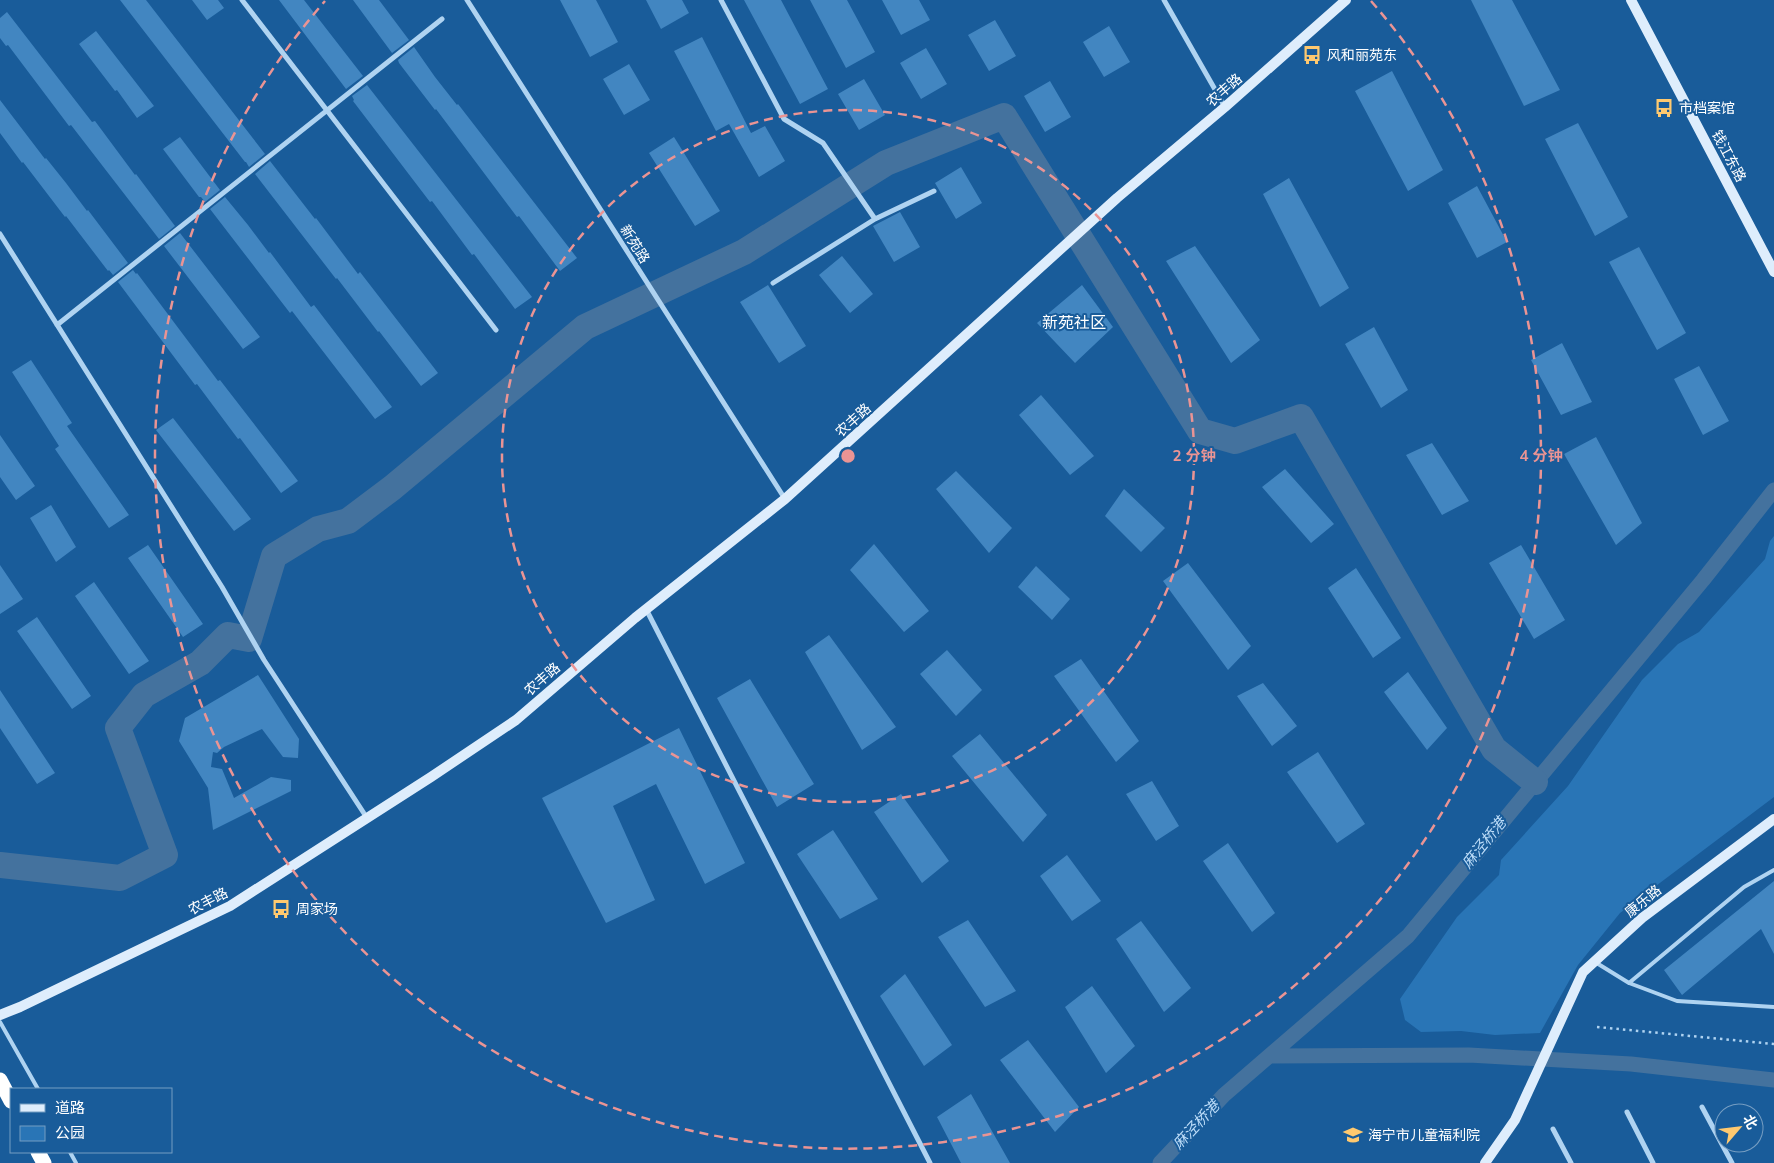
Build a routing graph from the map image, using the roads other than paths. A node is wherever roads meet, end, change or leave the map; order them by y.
1 (242, 0) edge
2 (467, 0) edge
3 (721, 0) edge
4 (1164, 0) edge
5 (1346, 0) edge
6 (1631, 0) edge
7 (442, 19) dead end
8 (1225, 107) junction
9 (327, 111) junction
10 (934, 191) dead end
11 (875, 219) junction
12 (0, 234) edge
13 (1774, 272) edge
14 (773, 283) dead end
15 (57, 326) junction
16 (496, 330) dead end
17 (785, 499) junction
18 (646, 609) junction
19 (367, 818) junction
20 (1774, 819) edge
21 (1774, 870) edge
22 (1594, 962) junction
23 (1629, 983) junction
24 (1774, 1007) edge
25 (0, 1015) edge
26 (0, 1022) edge
27 (0, 1080) edge
28 (37, 1088) edge
29 (10, 1099) edge
30 (1702, 1107) dead end
31 (1627, 1112) dead end
32 (1553, 1130) dead end
33 (930, 1163) edge
34 (1485, 1163) edge
35 (1572, 1163) edge
36 (1652, 1163) edge
37 (1732, 1163) edge

1 - 9 street
2 - 17 street, 新苑路
3 - 11 street
4 - 8 street
5 - 8 main road, 农丰路
6 - 13 main road, 钱江东路
7 - 9 street
8 - 17 main road, 农丰路
9 - 15 street
9 - 16 street
10 - 11 street
11 - 14 street
12 - 15 street
15 - 19 street
17 - 18 main road, 农丰路
18 - 19 main road, 农丰路
18 - 33 street
19 - 25 main road, 农丰路
20 - 22 main road, 康乐路
21 - 23 lane
22 - 23 lane
22 - 34 main road, 康乐路
23 - 24 lane
26 - 28 lane
27 - 29 highway
30 - 37 street
31 - 36 street
32 - 35 street

